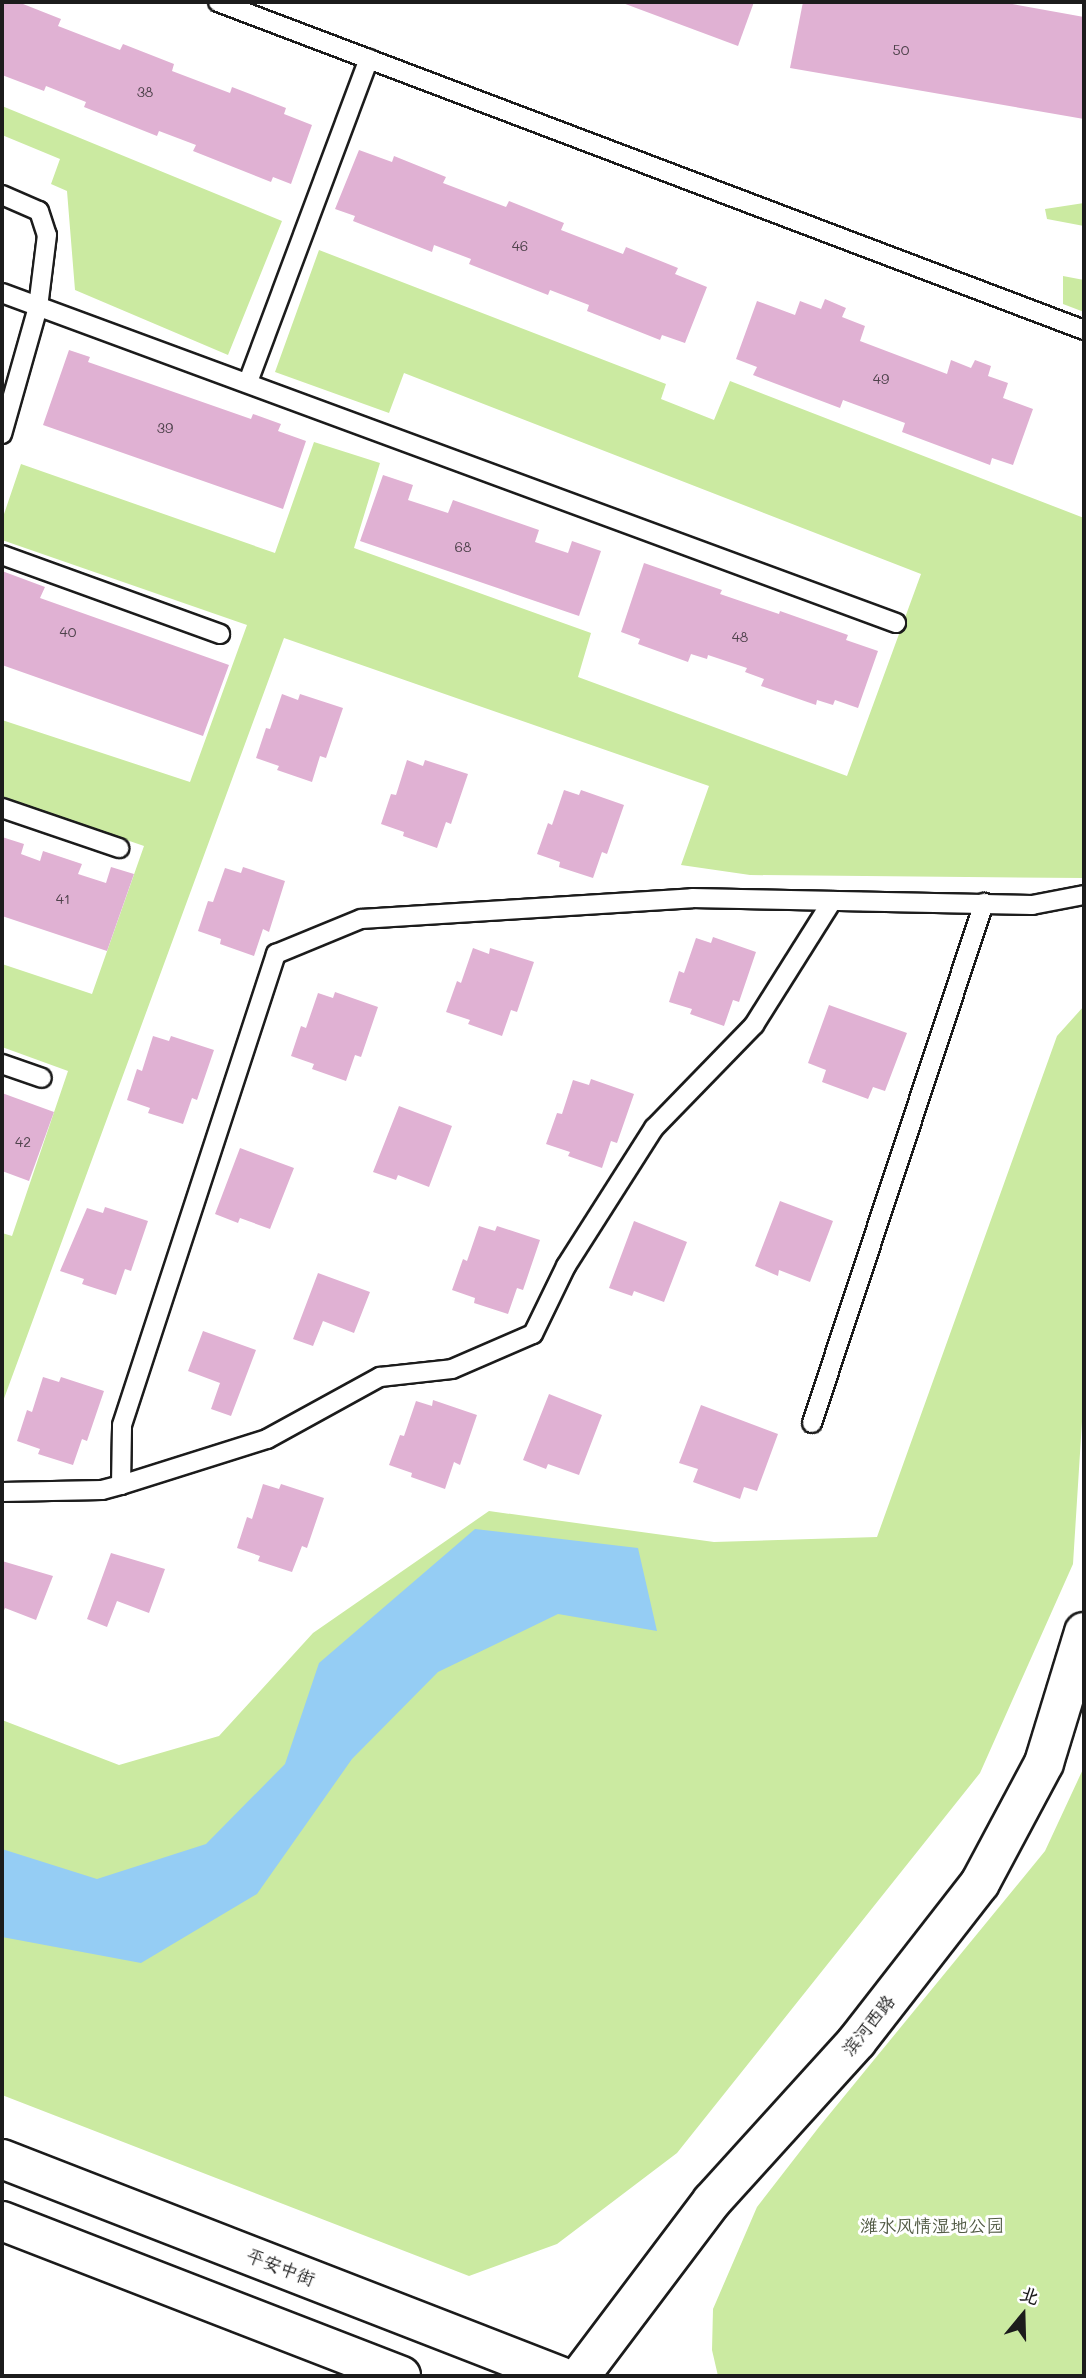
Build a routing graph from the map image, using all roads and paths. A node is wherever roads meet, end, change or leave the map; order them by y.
1 (218, 2) edge
2 (369, 59) junction
3 (2, 195) edge
4 (2, 293) edge
5 (38, 307) junction
6 (1084, 330) edge
7 (248, 382) junction
8 (2, 434) edge
9 (2, 555) edge
10 (895, 623) dead end
11 (220, 634) dead end
12 (2, 808) edge
13 (119, 848) dead end
14 (1084, 895) edge
15 (832, 901) junction
16 (984, 903) junction
17 (2, 1064) edge
18 (42, 1078) dead end
19 (813, 1423) dead end
20 (121, 1485) junction
21 (2, 1492) edge
22 (1084, 1632) edge
23 (2, 2159) edge
24 (2, 2221) edge
25 (401, 2376) edge
26 (560, 2376) edge
27 (580, 2376) edge

1 - 2 lane
2 - 6 lane
2 - 7 lane
3 - 5 lane
4 - 5 lane
5 - 7 lane
5 - 8 lane
7 - 10 lane
9 - 11 lane
12 - 13 lane
14 - 16 lane
15 - 16 lane
15 - 20 lane
15 - 20 lane
16 - 19 lane
17 - 18 lane
20 - 21 lane
22 - 27 main road, 滨河西路
23 - 26 main road, 平安中街
24 - 25 main road

